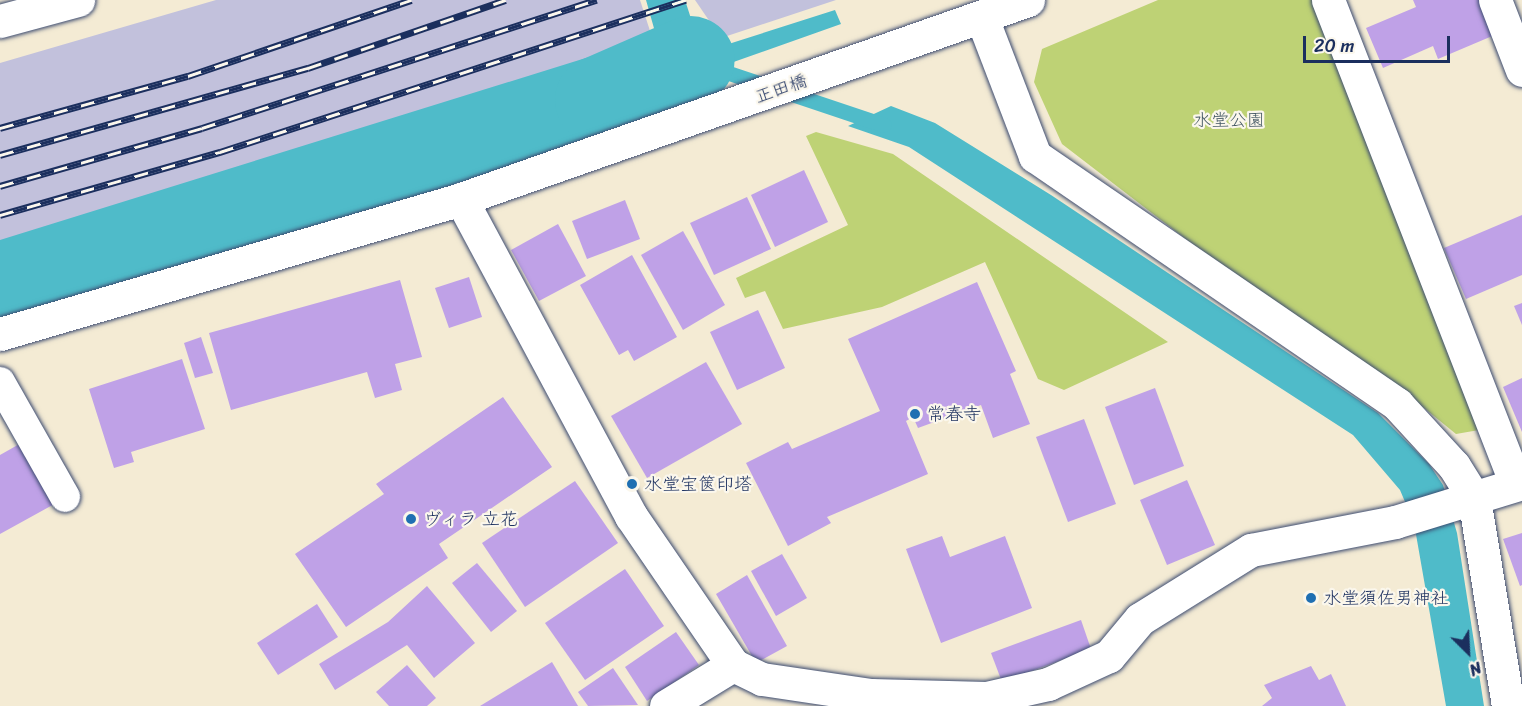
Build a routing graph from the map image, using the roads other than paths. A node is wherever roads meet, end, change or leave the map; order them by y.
1 (78, 0) edge
2 (1028, 0) edge
3 (1328, 0) edge
4 (1495, 0) edge
5 (42, 4) edge
6 (982, 18) junction
7 (0, 21) edge
8 (1522, 69) edge
9 (461, 199) junction
10 (0, 334) edge
11 (0, 382) edge
12 (1519, 484) edge
13 (66, 497) dead end
14 (1467, 500) junction
15 (733, 664) junction
16 (762, 679) junction
17 (666, 706) edge
18 (780, 706) edge
19 (1508, 706) edge

1 - 5 street
2 - 6 street, 正田橋
3 - 12 street
4 - 8 street
5 - 7 street
6 - 9 street, 正田橋
6 - 14 street
9 - 10 street, 正田橋
9 - 15 street
11 - 13 lane
12 - 14 street
14 - 16 street
14 - 19 street
15 - 16 street
15 - 17 street
16 - 18 street

